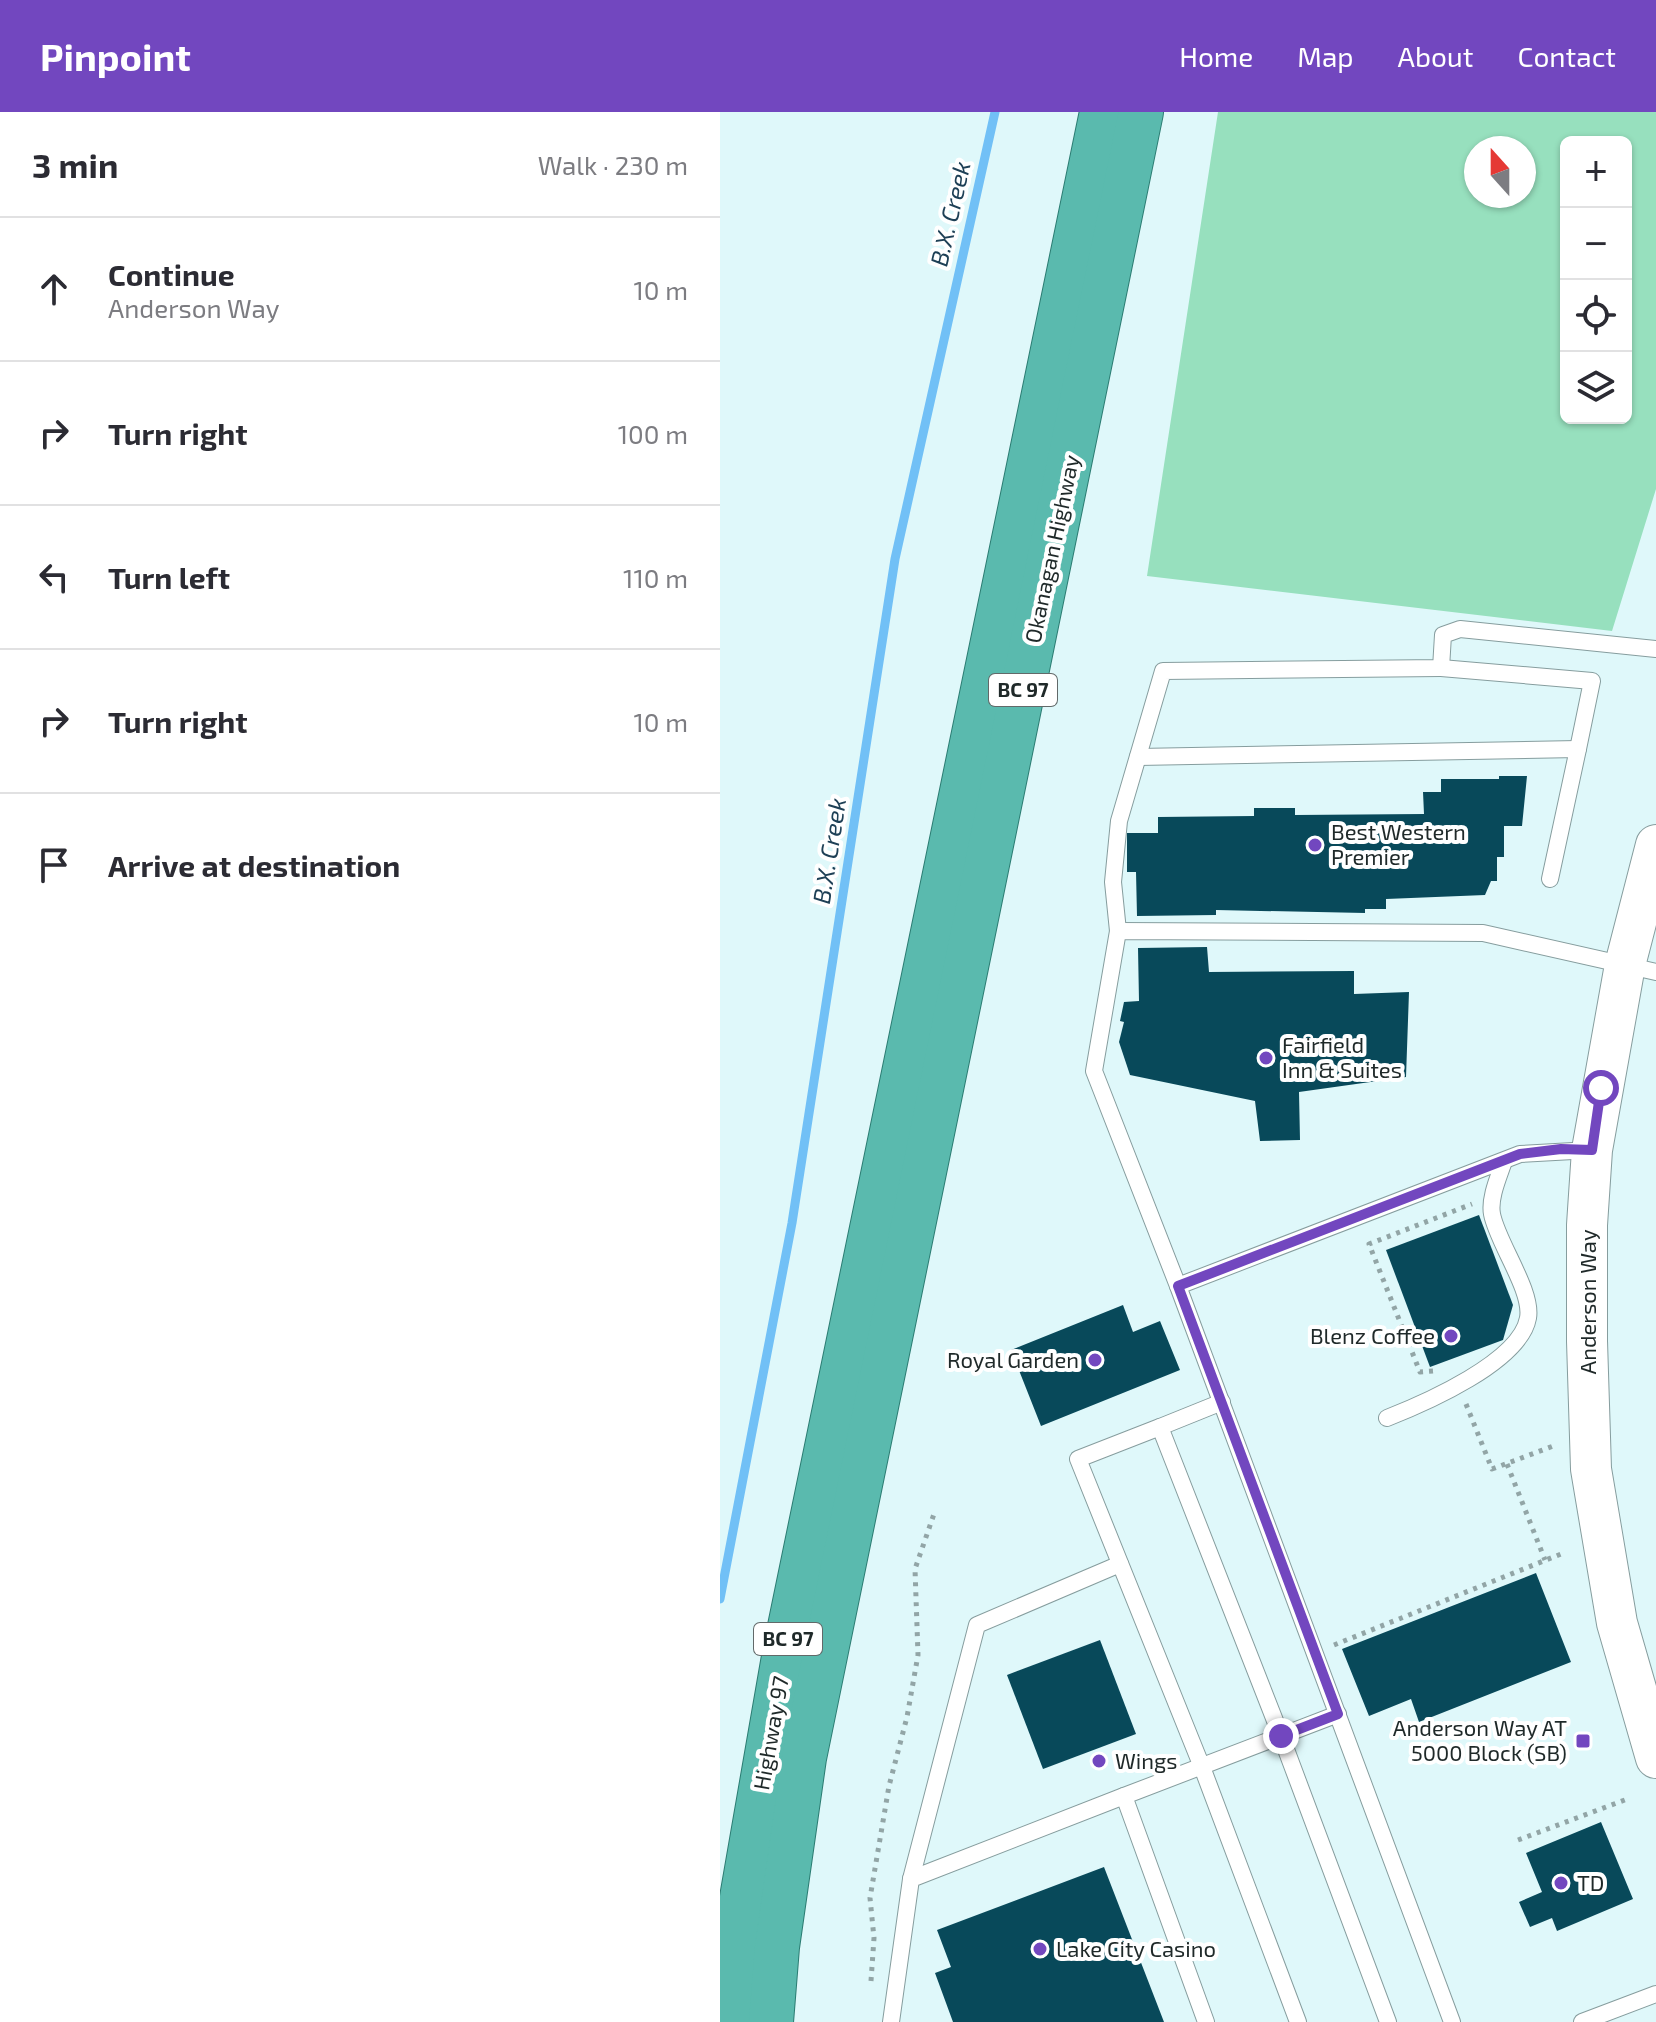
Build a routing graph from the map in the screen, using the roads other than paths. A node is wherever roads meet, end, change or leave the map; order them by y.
1 (1102, 112) edge
2 (1141, 112) edge
3 (1656, 649) edge
4 (1441, 668) junction
5 (1578, 749) junction
6 (1138, 757) junction
7 (1656, 845) edge
8 (1550, 879) dead end
9 (1118, 931) junction
10 (1640, 968) edge
11 (1592, 1150) junction
12 (1504, 1161) junction
13 (886, 1264) junction
14 (1178, 1286) junction
15 (1222, 1402) junction
16 (1387, 1418) dead end
17 (1160, 1427) junction
18 (1120, 1564) junction
19 (1338, 1714) junction
20 (1281, 1736) junction
21 (1656, 1758) edge
22 (1202, 1767) junction
23 (1124, 1796) junction
24 (911, 1879) junction
25 (1656, 1994) edge
26 (729, 2022) edge
27 (771, 2022) edge
28 (891, 2022) edge
29 (1206, 2022) edge
30 (1298, 2022) edge
31 (1388, 2022) edge
32 (1452, 2022) edge
33 (1582, 2022) edge

1 - 13 highway, Okanagan Highway / BC 97
2 - 13 highway, Okanagan Highway / BC 97
3 - 4 lane
4 - 5 lane
4 - 6 lane
5 - 6 lane
5 - 8 lane
6 - 9 lane
7 - 10 street, Anderson Way
9 - 10 lane
9 - 14 lane
10 - 11 street, Anderson Way
11 - 12 lane
11 - 21 street, Anderson Way
12 - 14 lane
12 - 16 lane
13 - 26 highway, Highway 97 / BC 97
13 - 27 highway, Highway 97 / BC 97
14 - 15 lane
15 - 17 lane
15 - 19 lane
17 - 18 lane
17 - 20 lane
18 - 22 lane
18 - 24 lane
19 - 20 lane
19 - 32 lane
20 - 22 lane
20 - 31 lane
22 - 23 lane
22 - 30 lane
23 - 24 lane
23 - 29 lane
24 - 28 lane
25 - 33 lane

